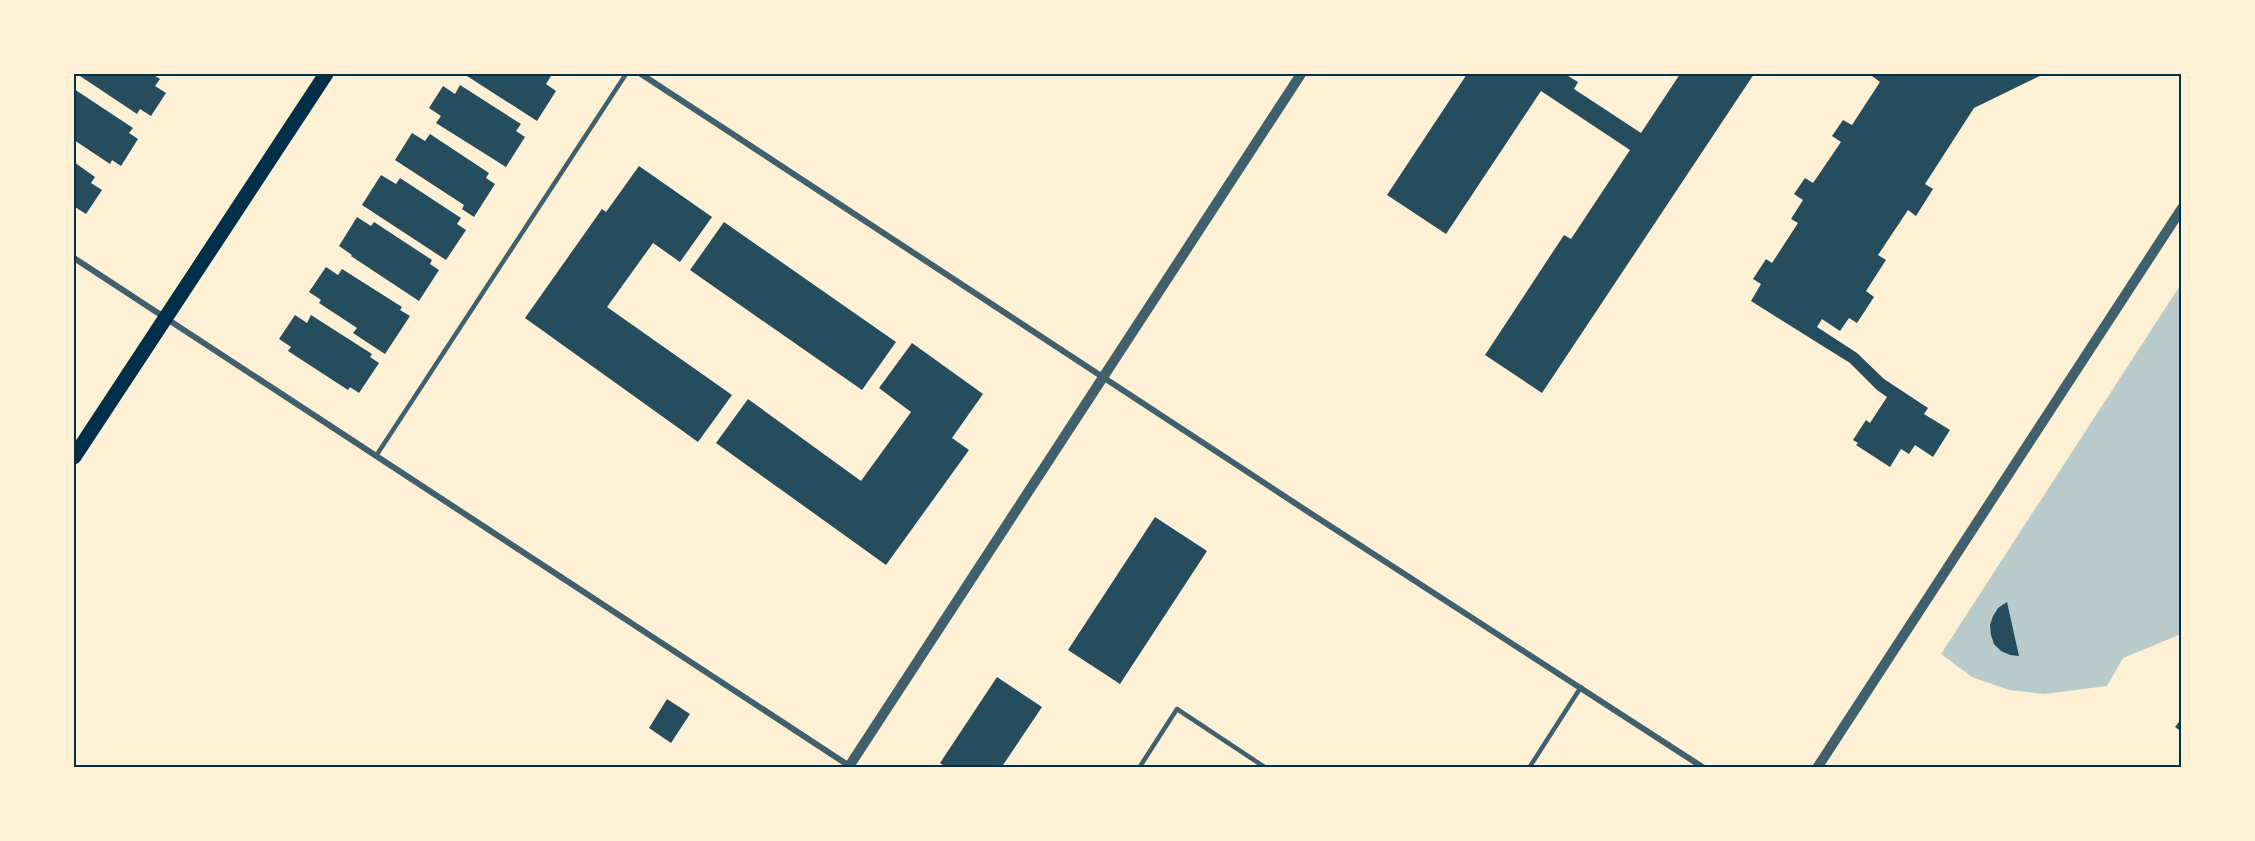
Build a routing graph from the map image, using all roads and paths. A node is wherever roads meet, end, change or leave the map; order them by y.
1 (326, 74) edge
2 (626, 74) edge
3 (641, 74) edge
4 (1301, 74) edge
5 (2181, 208) edge
6 (74, 258) edge
7 (164, 318) junction
8 (1104, 376) junction
9 (376, 456) junction
10 (74, 457) edge
11 (1581, 687) junction
12 (850, 767) edge
13 (1139, 768) edge
14 (1266, 768) edge
15 (1529, 768) edge
16 (1704, 768) edge
17 (1817, 768) edge

1 - 7 main road
2 - 9 lane
3 - 8 street
4 - 8 street
5 - 17 street
6 - 7 street
7 - 9 street
7 - 10 main road
8 - 11 street
8 - 12 street
9 - 12 street
11 - 15 lane
11 - 16 street
13 - 14 lane

